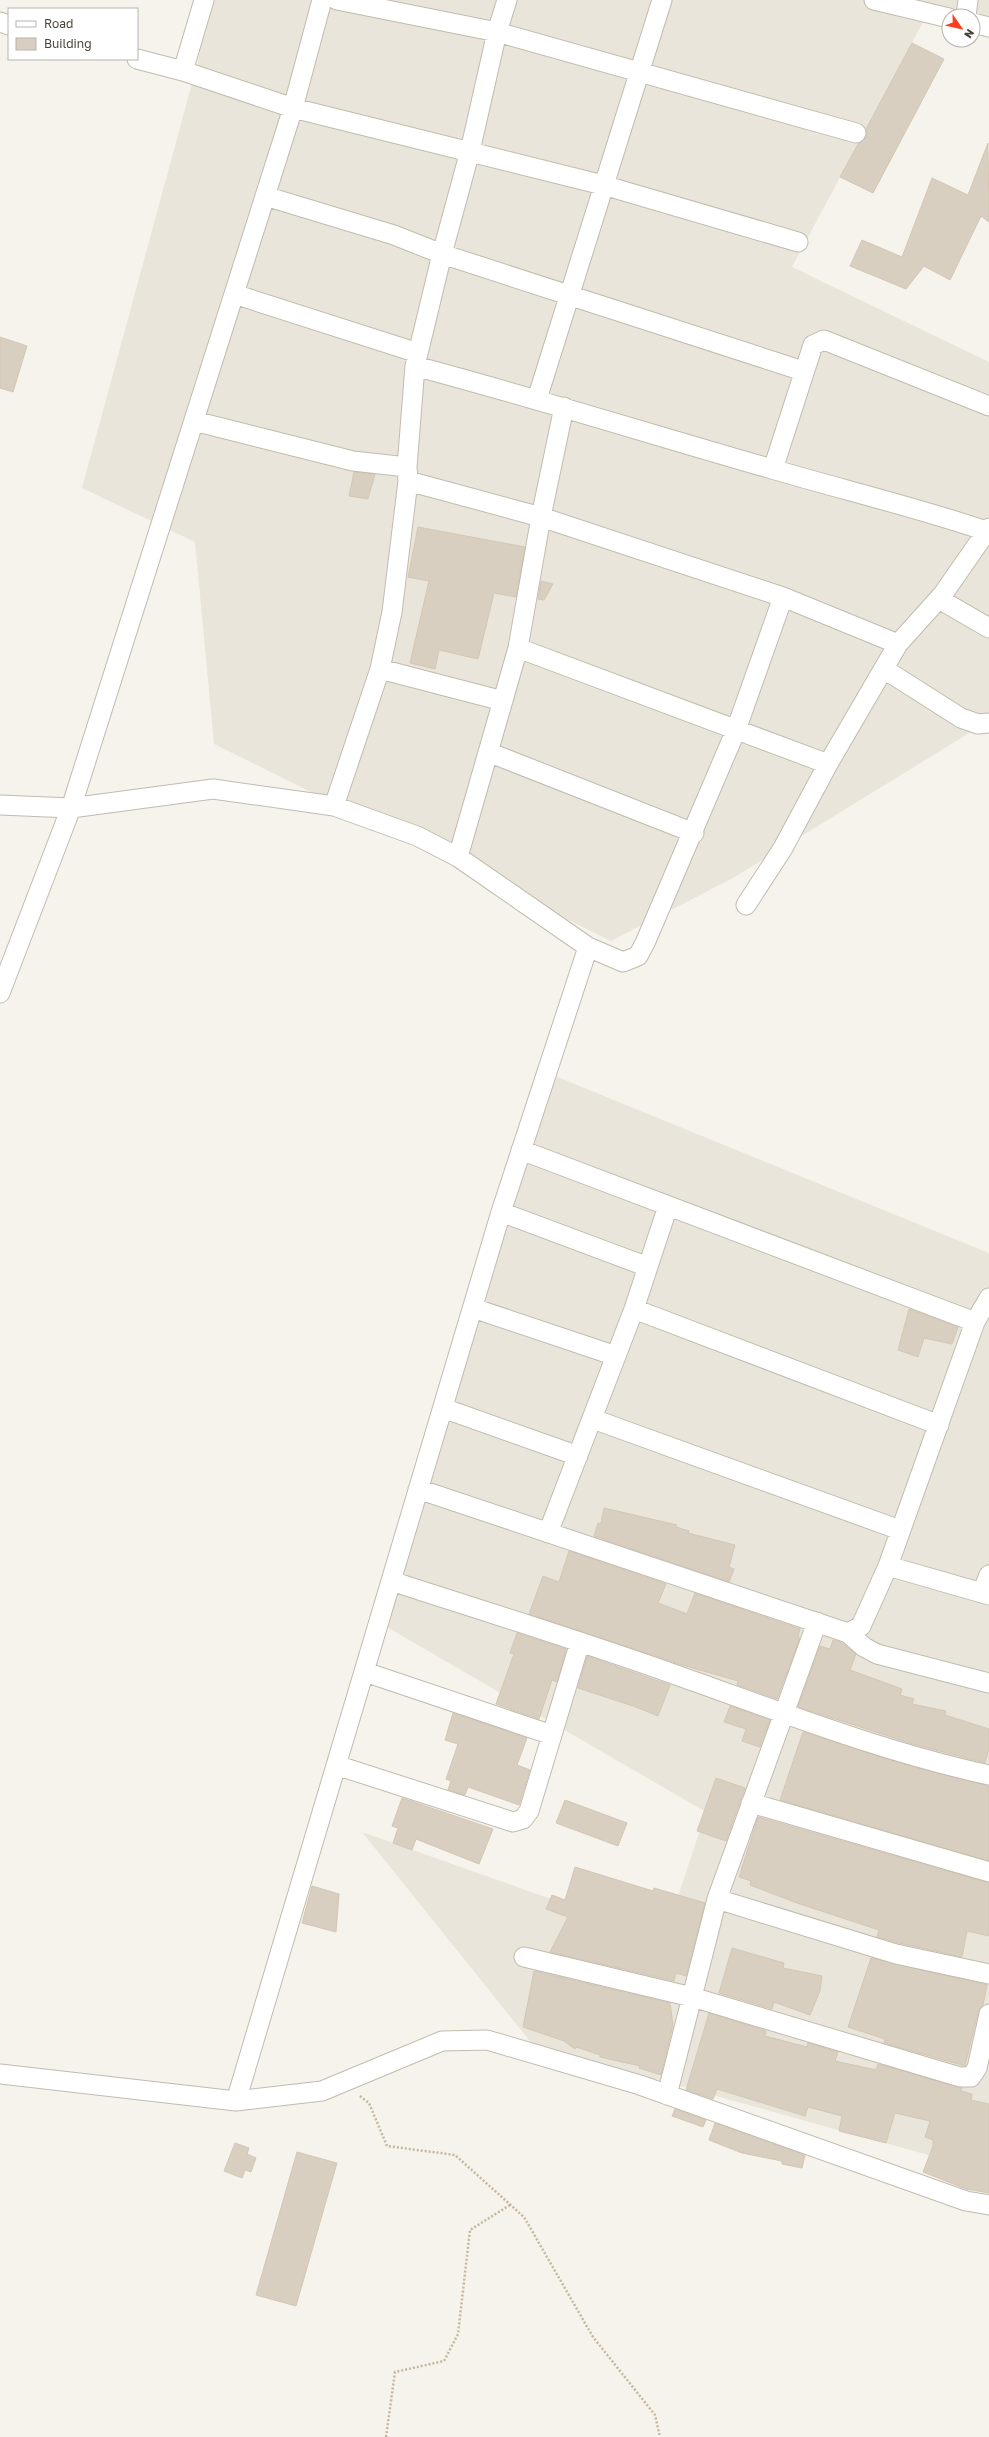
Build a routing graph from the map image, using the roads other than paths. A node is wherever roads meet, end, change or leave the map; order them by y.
1 (204, 0) edge
2 (322, 0) edge
3 (337, 0) edge
4 (507, 0) edge
5 (662, 0) edge
6 (874, 0) edge
7 (941, 16) edge
8 (497, 32) junction
9 (138, 59) edge
10 (183, 71) junction
11 (639, 72) junction
12 (293, 108) junction
13 (856, 133) dead end
14 (470, 151) junction
15 (603, 186) junction
16 (265, 196) junction
17 (798, 242) dead end
18 (442, 254) junction
19 (234, 294) junction
20 (571, 295) junction
21 (417, 359) junction
22 (803, 371) junction
23 (536, 399) junction
24 (989, 406) edge
25 (564, 408) junction
26 (194, 421) junction
27 (773, 469) junction
28 (407, 474) junction
29 (541, 517) junction
30 (988, 529) edge
31 (783, 597) junction
32 (939, 599) junction
33 (989, 628) edge
34 (898, 644) junction
35 (518, 648) junction
36 (380, 669) junction
37 (884, 669) junction
38 (503, 701) junction
39 (989, 723) edge
40 (736, 730) junction
41 (488, 752) junction
42 (828, 764) junction
43 (0, 805) edge
44 (334, 806) junction
45 (71, 808) junction
46 (694, 833) junction
47 (458, 857) junction
48 (746, 906) dead end
49 (588, 947) junction
50 (0, 993) edge
51 (521, 1150) junction
52 (668, 1206) junction
53 (501, 1212) junction
54 (648, 1267) junction
55 (989, 1298) edge
56 (473, 1308) junction
57 (634, 1309) junction
58 (975, 1322) junction
59 (616, 1356) junction
60 (443, 1408) junction
61 (593, 1419) junction
62 (939, 1425) junction
63 (578, 1456) junction
64 (418, 1489) junction
65 (900, 1530) junction
66 (548, 1533) junction
67 (888, 1566) junction
68 (989, 1575) edge
69 (391, 1581) junction
70 (986, 1594) edge
71 (817, 1622) junction
72 (848, 1633) junction
73 (580, 1642) junction
74 (365, 1672) junction
75 (989, 1683) edge
76 (783, 1714) junction
77 (552, 1735) junction
78 (336, 1765) junction
79 (989, 1776) edge
80 (751, 1803) junction
81 (989, 1872) edge
82 (717, 1899) junction
83 (524, 1957) dead end
84 (988, 1970) edge
85 (692, 1997) junction
86 (989, 2014) edge
87 (0, 2074) edge
88 (667, 2095) junction
89 (236, 2101) junction
90 (989, 2205) edge

1 - 10 street
2 - 12 street
3 - 8 street
4 - 8 street
5 - 11 street
6 - 7 street
8 - 11 street
8 - 14 street
9 - 10 street
10 - 12 street
11 - 13 street
11 - 15 street
12 - 14 street
12 - 16 street
14 - 15 street
14 - 18 street
15 - 17 street
15 - 20 street
16 - 18 street
16 - 19 street
18 - 20 street
18 - 21 street
19 - 21 street
19 - 26 street
20 - 22 street
20 - 23 street
21 - 23 street
21 - 28 street
22 - 24 street
22 - 27 street
23 - 25 street
25 - 27 street
25 - 29 street
26 - 28 street
26 - 45 street
27 - 30 street
28 - 29 street
28 - 36 street
29 - 31 street
29 - 35 street
30 - 32 street
31 - 34 street
31 - 40 street
32 - 33 street
32 - 34 street
34 - 37 street
35 - 38 street
35 - 40 street
36 - 38 street
36 - 44 street
37 - 39 street
37 - 42 street
38 - 41 street
40 - 42 street
40 - 46 street
41 - 46 street
41 - 47 street
42 - 48 street
43 - 45 street
44 - 45 street
44 - 47 street
45 - 50 street
46 - 49 street
47 - 49 street
49 - 51 street
51 - 52 street
51 - 53 street
52 - 54 street
52 - 58 street
53 - 54 street
53 - 56 street
54 - 57 street
55 - 58 street
56 - 59 street
56 - 60 street
57 - 59 street
57 - 62 street
58 - 62 street
59 - 61 street
60 - 63 street
60 - 64 street
61 - 63 street
61 - 65 street
62 - 65 street
63 - 66 street
64 - 66 street
64 - 69 street
65 - 67 street
66 - 71 street
67 - 70 street
67 - 72 street
68 - 70 street
69 - 73 street
69 - 74 street
71 - 72 street
71 - 76 street
72 - 75 street
73 - 76 street
73 - 77 street
74 - 77 street
74 - 78 street
76 - 79 street
76 - 80 street
77 - 78 street
78 - 89 street
80 - 81 street
80 - 82 street
82 - 84 street
82 - 85 street
83 - 85 street
85 - 86 street
85 - 88 street
87 - 89 street
88 - 89 street
88 - 90 street

